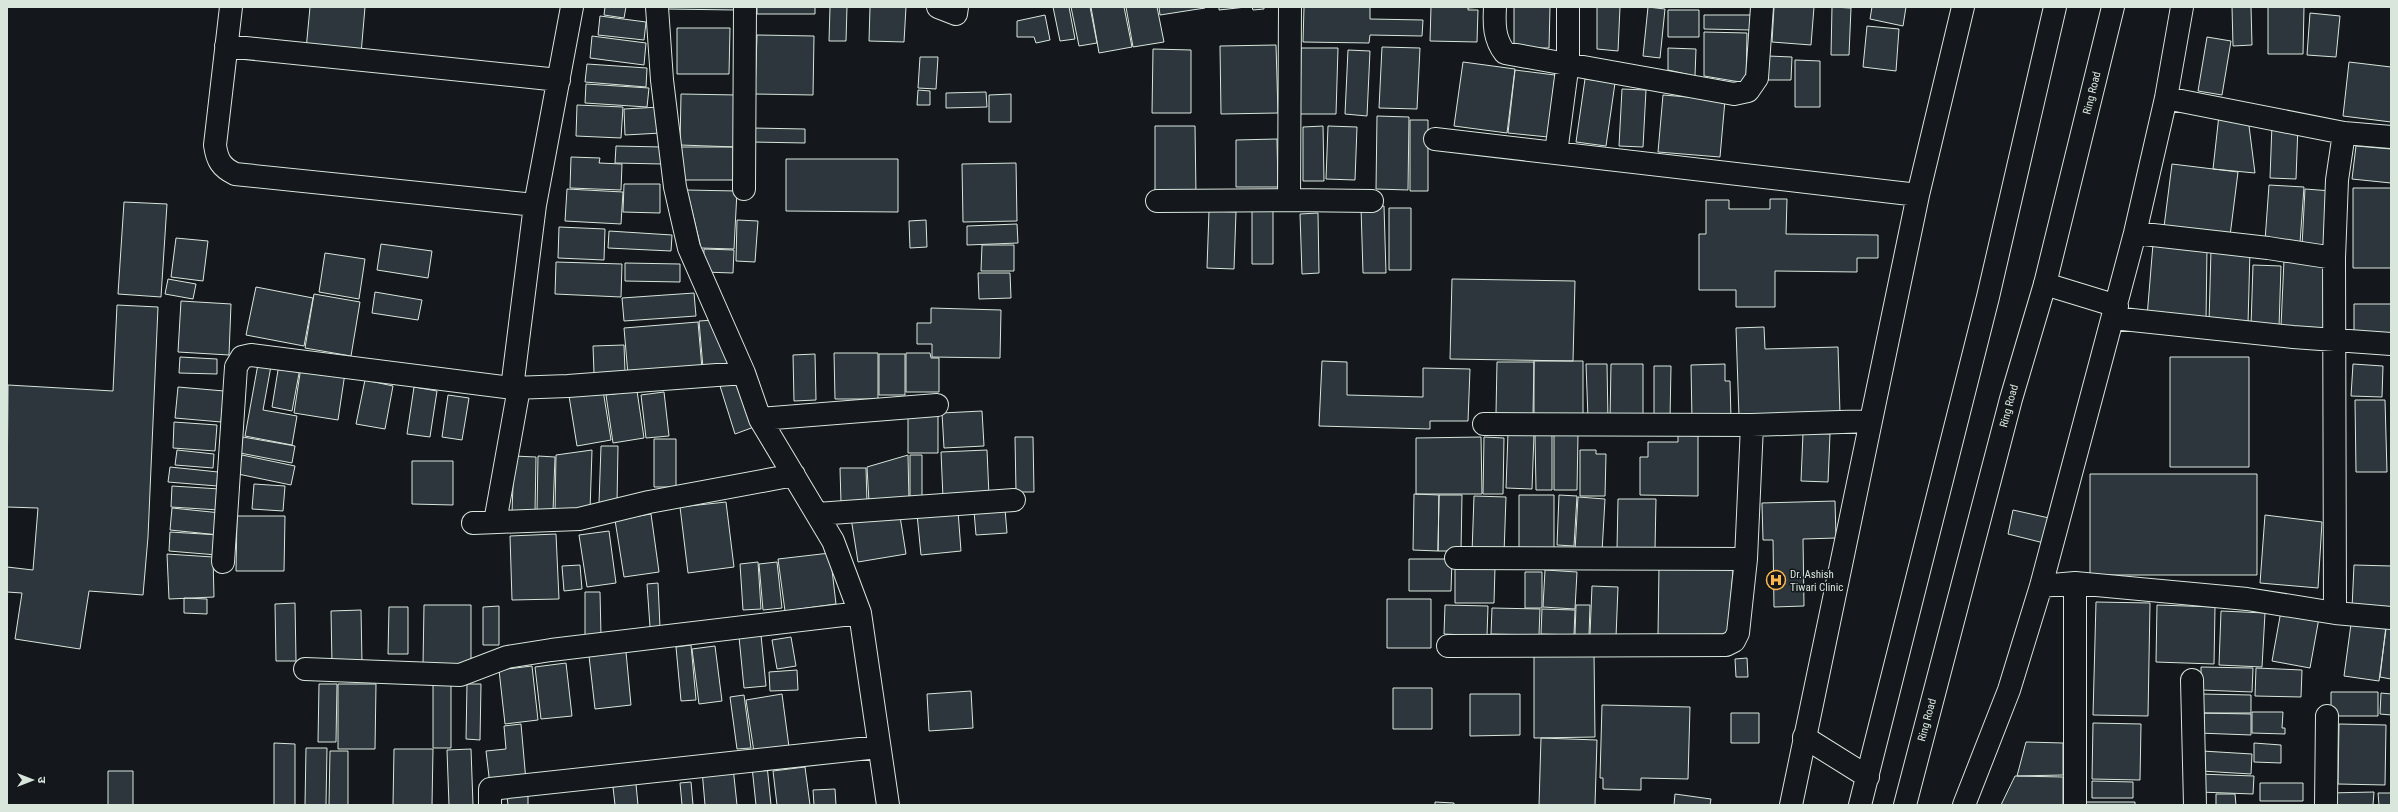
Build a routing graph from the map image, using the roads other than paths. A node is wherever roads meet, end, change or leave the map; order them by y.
1 (231, 7) edge
2 (572, 7) edge
3 (657, 7) edge
4 (745, 7) edge
5 (938, 7) edge
6 (957, 7) edge
7 (1290, 7) edge
8 (1495, 7) edge
9 (1568, 7) edge
10 (1762, 7) edge
11 (1963, 7) edge
12 (2055, 7) edge
13 (2113, 7) edge
14 (2182, 7) edge
15 (226, 46) junction
16 (1568, 62) junction
17 (559, 80) junction
18 (2166, 98) junction
19 (2344, 133) junction
20 (2391, 137) edge
21 (1435, 139) dead end
22 (1556, 152) junction
23 (744, 189) dead end
24 (1918, 196) junction
25 (1289, 200) junction
26 (1157, 201) dead end
27 (1372, 201) dead end
28 (535, 205) junction
29 (2136, 233) junction
30 (2334, 258) junction
31 (2045, 284) junction
32 (2115, 312) junction
33 (2334, 340) junction
34 (2391, 344) edge
35 (744, 373) junction
36 (516, 388) junction
37 (937, 405) dead end
38 (760, 419) junction
39 (1871, 421) junction
40 (1484, 424) dead end
41 (1752, 425) junction
42 (794, 475) junction
43 (1014, 500) dead end
44 (816, 514) junction
45 (495, 522) junction
46 (473, 523) dead end
47 (1456, 558) dead end
48 (1746, 559) junction
49 (223, 562) dead end
50 (2075, 583) junction
51 (2041, 586) junction
52 (860, 613) junction
53 (2335, 613) junction
54 (2391, 618) edge
55 (1448, 646) dead end
56 (305, 669) dead end
57 (2192, 680) dead end
58 (2327, 716) dead end
59 (1804, 737) junction
60 (878, 747) junction
61 (1868, 777) junction
62 (490, 805) edge
63 (888, 805) edge
64 (1791, 805) edge
65 (1860, 805) edge
66 (1905, 805) edge
67 (1964, 805) edge
68 (2075, 805) edge
69 (2195, 805) edge
70 (2326, 805) edge

1 - 15 main road
2 - 17 main road
3 - 35 main road
4 - 23 main road
5 - 6 main road
7 - 25 main road
8 - 16 main road
9 - 16 main road
10 - 16 main road
11 - 24 main road
12 - 61 main road
13 - 31 main road, Ring Road
14 - 18 main road
15 - 17 main road
15 - 28 main road
16 - 22 main road
17 - 28 main road
18 - 19 main road
18 - 29 main road
19 - 20 main road
19 - 30 main road
21 - 22 main road
22 - 24 main road
24 - 39 main road
25 - 26 main road
25 - 27 main road
28 - 36 main road
29 - 30 main road
29 - 32 main road
30 - 33 main road
31 - 32 main road
31 - 66 main road, Ring Road
32 - 33 main road
32 - 51 main road
33 - 34 main road
33 - 53 main road
35 - 36 main road
35 - 38 main road
36 - 45 main road
36 - 49 main road
37 - 38 main road
38 - 42 main road
39 - 41 main road
39 - 59 main road
40 - 41 main road
41 - 48 main road
42 - 44 main road
42 - 45 main road
43 - 44 main road
44 - 52 main road
45 - 46 main road
47 - 48 main road
48 - 55 main road
50 - 51 main road
50 - 53 main road
50 - 68 main road
51 - 67 main road
52 - 56 main road
52 - 60 main road
53 - 54 main road
57 - 69 main road
58 - 70 main road
59 - 61 main road
59 - 64 main road
60 - 62 main road
60 - 63 main road
61 - 65 main road

